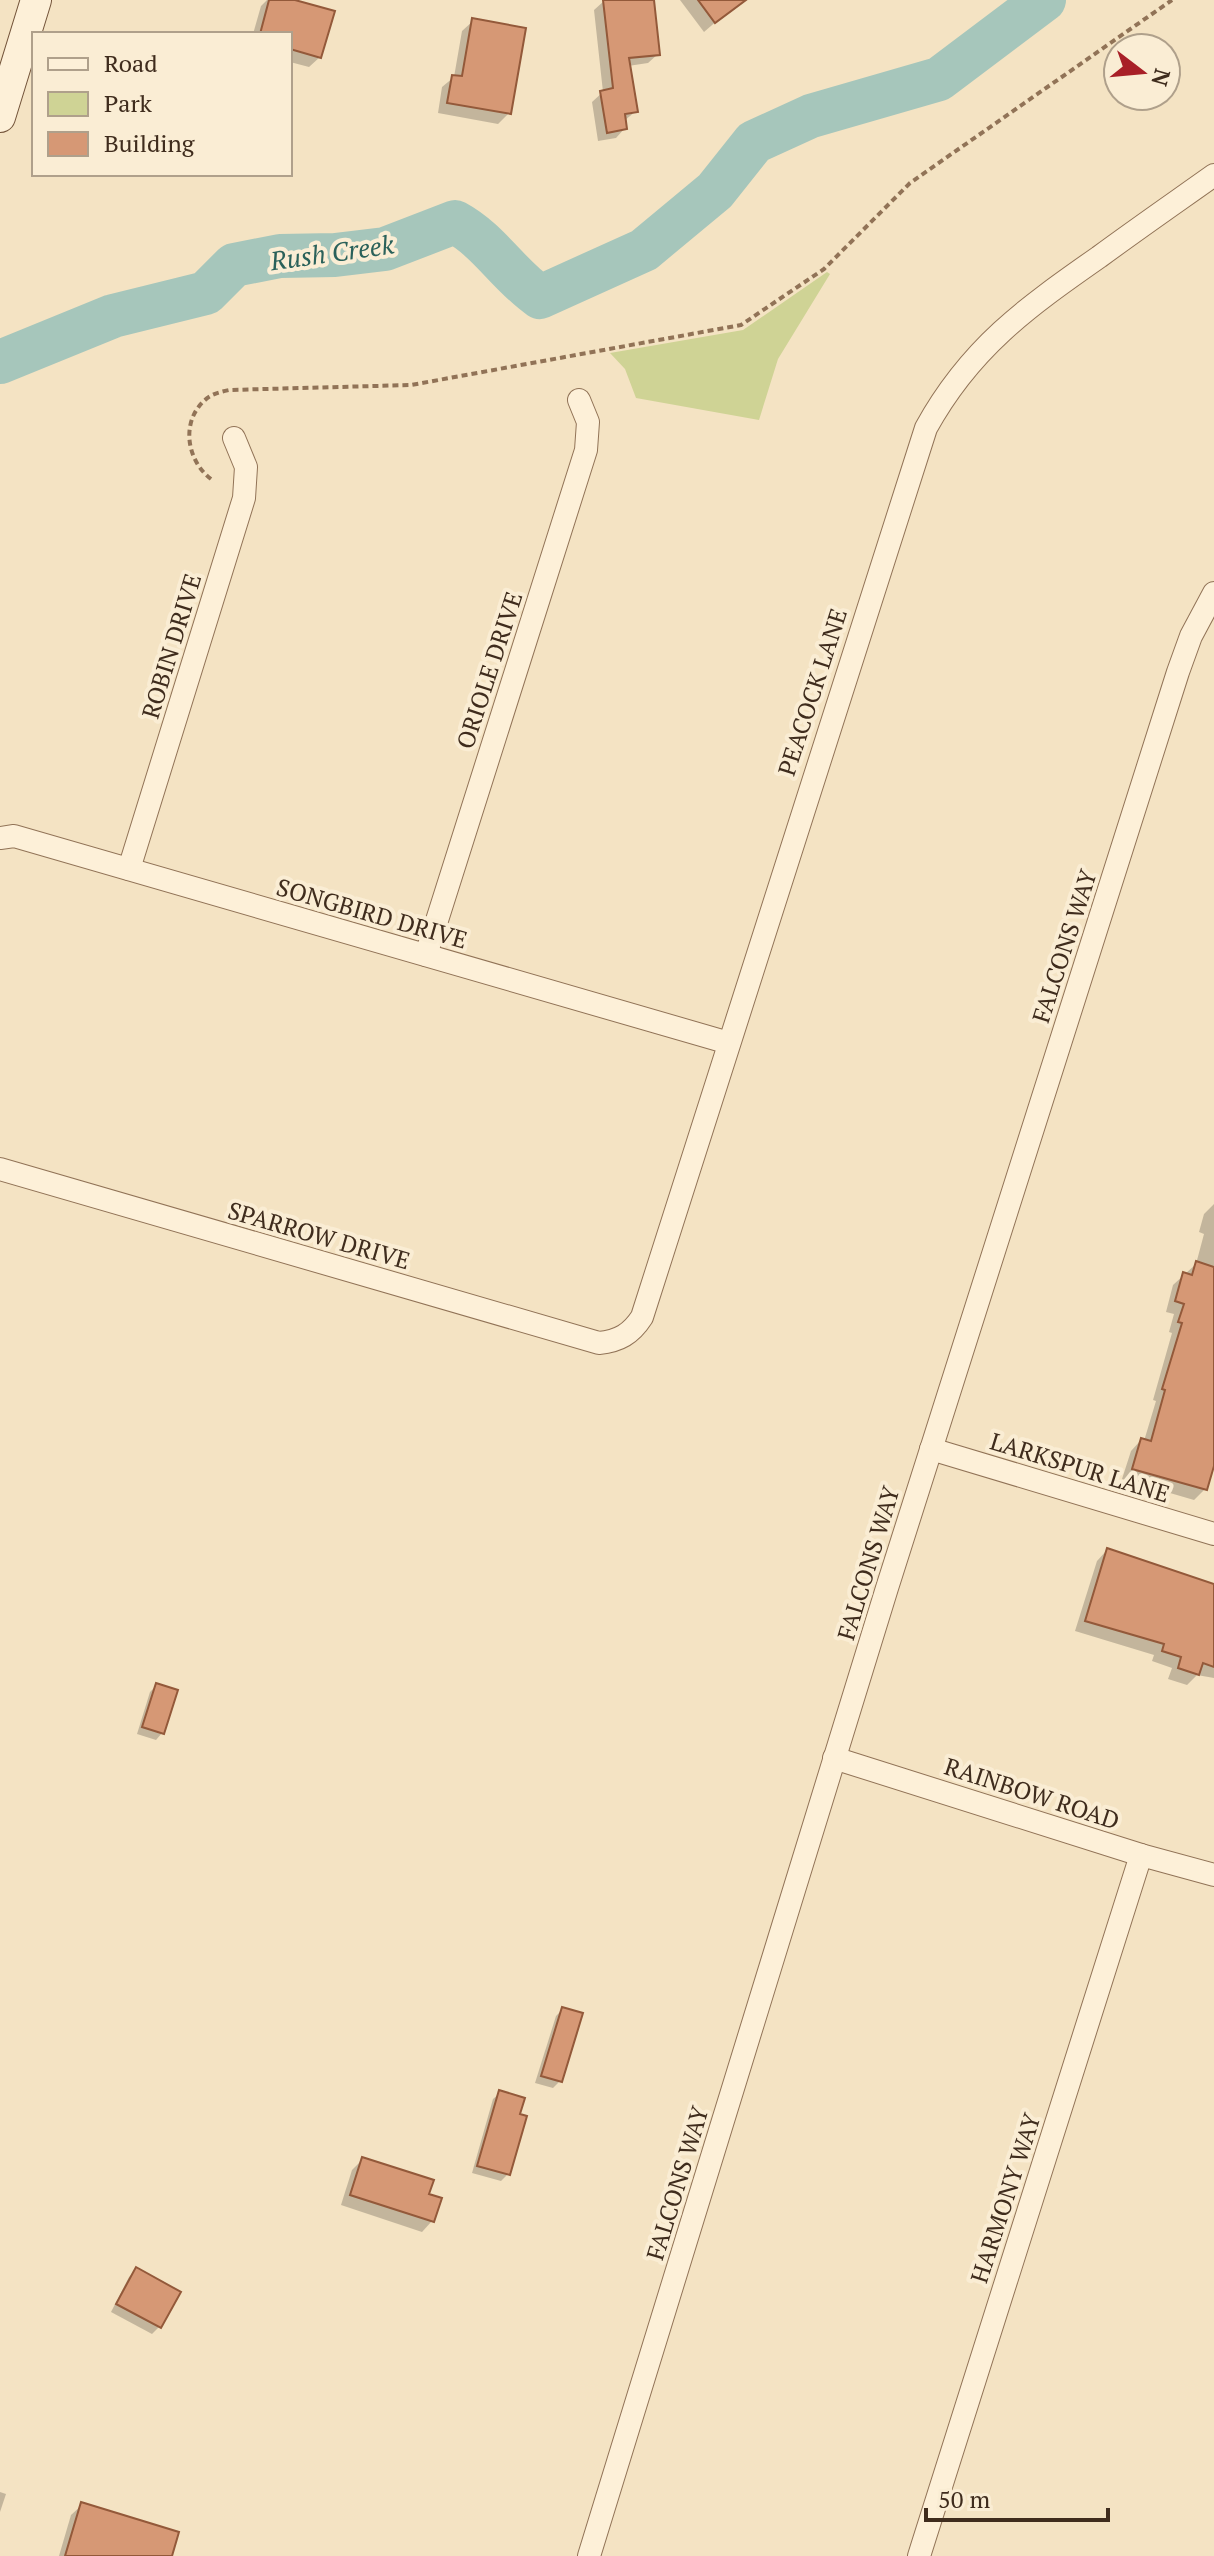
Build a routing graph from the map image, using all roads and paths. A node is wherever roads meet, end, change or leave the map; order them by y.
1 (36, 0) edge
2 (1172, 0) edge
3 (0, 117) edge
4 (1214, 175) edge
5 (579, 400) dead end
6 (234, 438) dead end
7 (211, 479) dead end
8 (1214, 593) edge
9 (0, 838) edge
10 (129, 869) junction
11 (426, 955) junction
12 (729, 1043) junction
13 (0, 1169) edge
14 (624, 1337) joint
15 (931, 1449) junction
16 (1214, 1534) edge
17 (834, 1758) junction
18 (1141, 1855) junction
19 (1214, 1875) edge
20 (589, 2556) edge
21 (919, 2556) edge

1 - 3 main road
2 - 7 path
4 - 12 street, PEACOCK LANE
5 - 11 street, ORIOLE DRIVE
6 - 10 street, ROBIN DRIVE
8 - 15 street, FALCONS WAY
9 - 10 street, SONGBIRD DRIVE
10 - 11 street, SONGBIRD DRIVE
11 - 12 street, SONGBIRD DRIVE
12 - 14 street, PEACOCK LANE
13 - 14 street, SPARROW DRIVE
15 - 16 street, LARKSPUR LANE
15 - 17 street, FALCONS WAY
17 - 18 street, RAINBOW ROAD
17 - 20 street, FALCONS WAY
18 - 19 street, RAINBOW ROAD
18 - 21 street, HARMONY WAY

